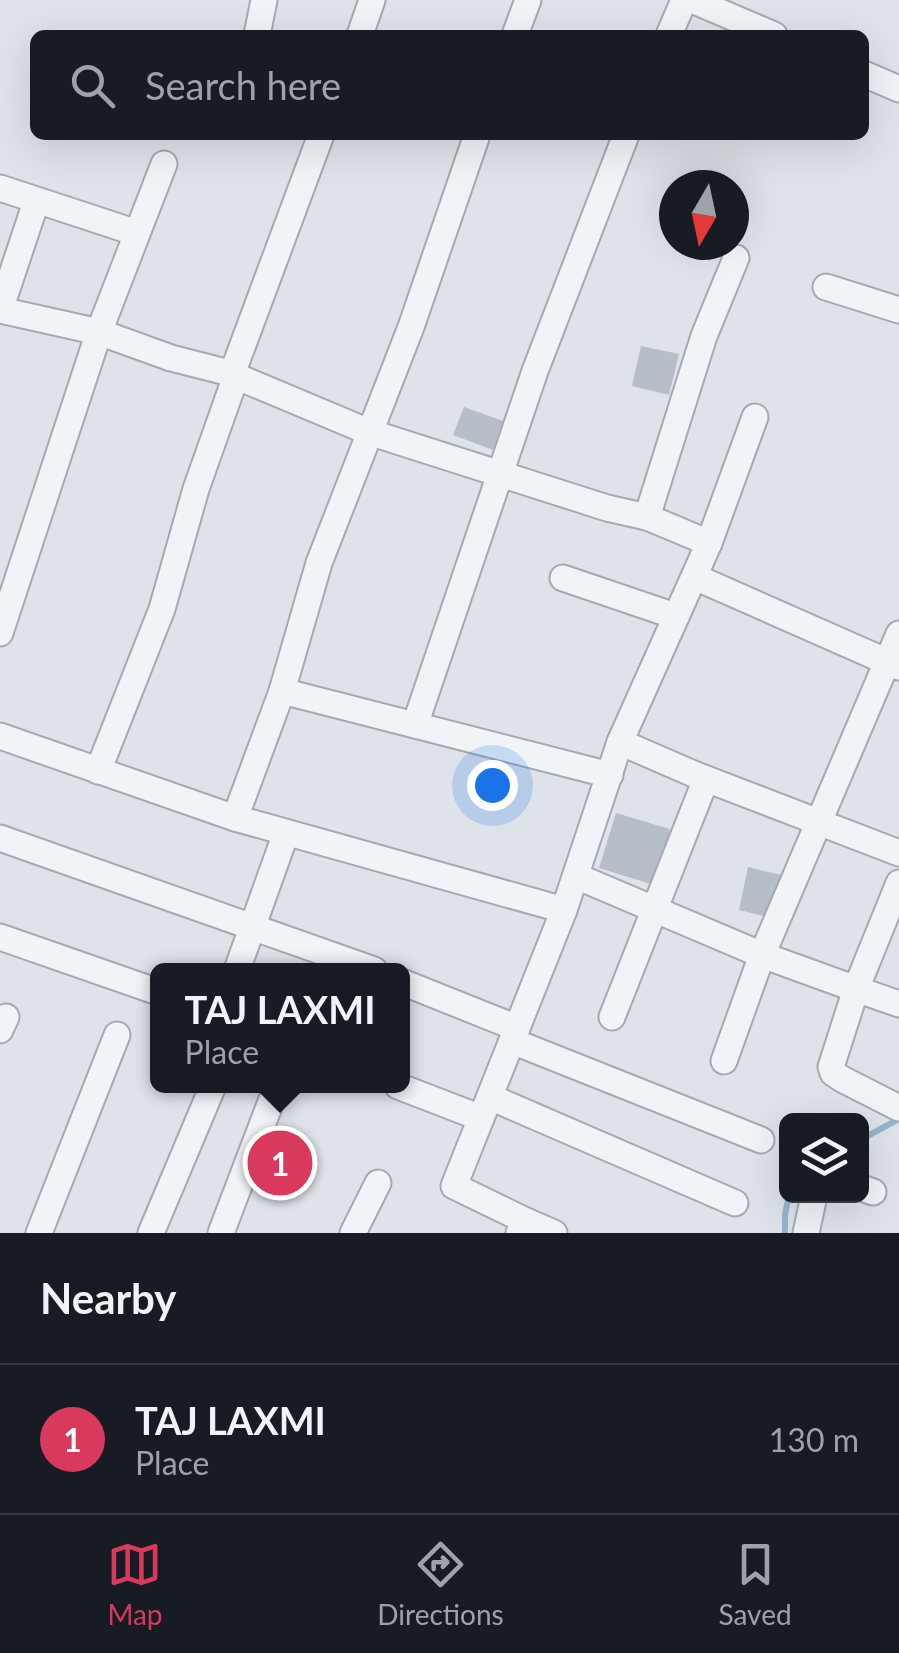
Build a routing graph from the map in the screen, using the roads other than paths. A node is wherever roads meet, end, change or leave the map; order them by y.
1 (264, 0) edge
2 (372, 0) edge
3 (528, 0) edge
4 (684, 0) edge
5 (692, 0) edge
6 (258, 30) edge
7 (362, 30) edge
8 (517, 30) edge
9 (671, 30) edge
10 (762, 30) edge
11 (869, 76) edge
12 (898, 85) edge
13 (319, 140) edge
14 (476, 140) edge
15 (624, 140) edge
16 (164, 164) dead end
17 (0, 188) edge
18 (36, 202) junction
19 (137, 233) junction
20 (735, 260) edge
21 (826, 287) dead end
22 (0, 310) edge
23 (899, 310) edge
24 (99, 332) junction
25 (234, 375) junction
26 (755, 417) dead end
27 (368, 432) junction
28 (499, 474) junction
29 (647, 517) junction
30 (710, 543) junction
31 (563, 578) dead end
32 (695, 578) junction
33 (676, 616) junction
34 (0, 632) edge
35 (899, 634) edge
36 (894, 665) edge
37 (282, 691) junction
38 (415, 725) junction
39 (0, 736) edge
40 (620, 742) junction
41 (98, 771) junction
42 (610, 775) junction
43 (706, 779) junction
44 (236, 818) junction
45 (821, 822) junction
46 (286, 833) junction
47 (0, 838) edge
48 (899, 854) edge
49 (576, 876) junction
50 (899, 882) edge
51 (655, 909) junction
52 (564, 910) junction
53 (252, 929) junction
54 (0, 938) edge
55 (762, 956) junction
56 (240, 963) edge
57 (353, 963) edge
58 (410, 986) edge
59 (150, 989) edge
60 (856, 989) junction
61 (899, 1004) edge
62 (612, 1017) dead end
63 (514, 1034) junction
64 (117, 1036) dead end
65 (724, 1062) dead end
66 (410, 1089) edge
67 (209, 1093) edge
68 (272, 1099) dead end
69 (897, 1107) edge
70 (486, 1108) junction
71 (761, 1140) dead end
72 (378, 1183) dead end
73 (735, 1203) dead end
74 (812, 1203) edge
75 (522, 1227) edge
76 (38, 1233) edge
77 (151, 1233) edge
78 (221, 1233) edge
79 (353, 1233) edge
80 (554, 1233) edge
81 (806, 1233) edge

1 - 6 street
2 - 7 street
3 - 8 street
4 - 9 street
5 - 10 street
11 - 12 street
13 - 25 street
14 - 27 street
15 - 28 street
16 - 19 street
17 - 18 street
18 - 19 street
18 - 22 street
19 - 24 street
20 - 29 street
21 - 23 street
22 - 24 street
24 - 25 street
24 - 34 street
25 - 27 street
25 - 41 street
26 - 30 street
27 - 28 street
27 - 37 street
28 - 29 street
28 - 38 street
29 - 30 street
30 - 32 street
31 - 33 street
32 - 33 street
32 - 36 street
33 - 40 street
35 - 36 street
36 - 45 street
37 - 38 street
37 - 44 street
38 - 42 street
39 - 41 street
40 - 42 street
40 - 43 street
41 - 44 street
42 - 49 street
43 - 45 street
43 - 51 street
44 - 46 street
45 - 48 street
45 - 55 street
46 - 52 street
46 - 53 street
47 - 53 street
49 - 51 street
49 - 52 street
50 - 60 street
51 - 55 street
51 - 62 street
52 - 63 street
53 - 56 street
53 - 57 street
54 - 59 street
55 - 60 street
55 - 65 street
58 - 63 street
60 - 61 street
60 - 69 street
63 - 70 street
63 - 71 street
64 - 76 street
66 - 70 street
67 - 77 street
68 - 78 street
70 - 73 street
70 - 75 street
72 - 79 street
74 - 81 street
75 - 80 street

